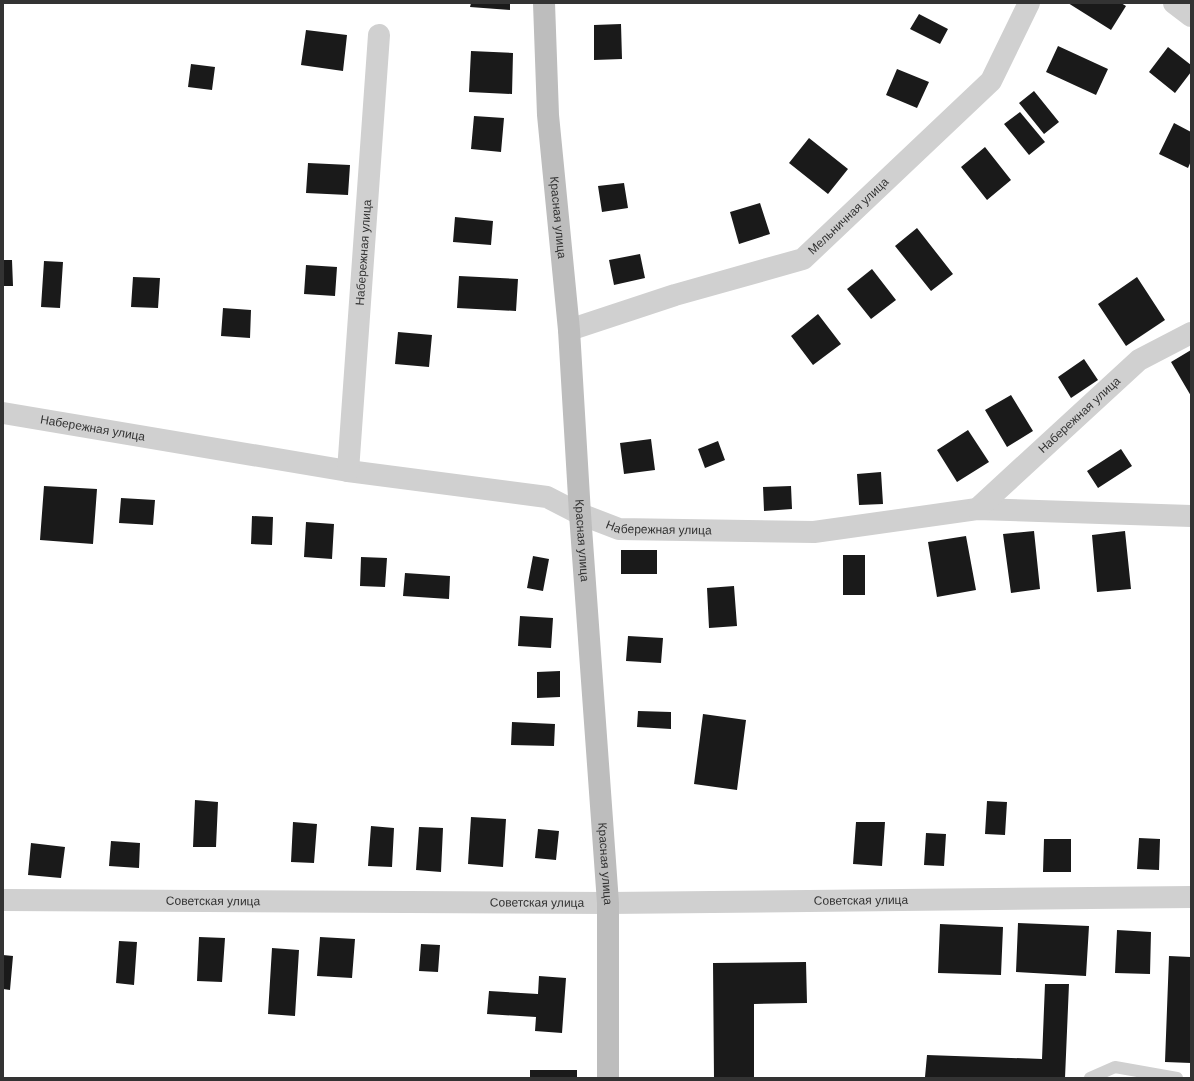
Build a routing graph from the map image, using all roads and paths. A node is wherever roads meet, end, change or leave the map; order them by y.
1 (544, 3) edge
2 (1028, 3) edge
3 (1174, 3) edge
4 (1191, 16) edge
5 (380, 35) dead end
6 (569, 330) junction
7 (1191, 332) edge
8 (3, 413) edge
9 (348, 471) junction
10 (977, 509) junction
11 (580, 514) junction
12 (1191, 516) edge
13 (1191, 897) edge
14 (3, 900) edge
15 (608, 903) junction
16 (608, 1078) edge
17 (1090, 1078) edge
18 (1177, 1078) edge

1 - 6 street, Красная улица
2 - 6 street, Мельничная улица
3 - 4 street
5 - 9 street, Набережная улица
6 - 11 street, Красная улица
7 - 10 street, Набережная улица
8 - 9 street, Набережная улица
9 - 11 street, Набережная улица
10 - 11 street, Набережная улица
10 - 12 street, Набережная улица
11 - 15 street, Красная улица
13 - 15 street, Советская улица
14 - 15 street, Советская улица
15 - 16 street, Красная улица
17 - 18 lane

